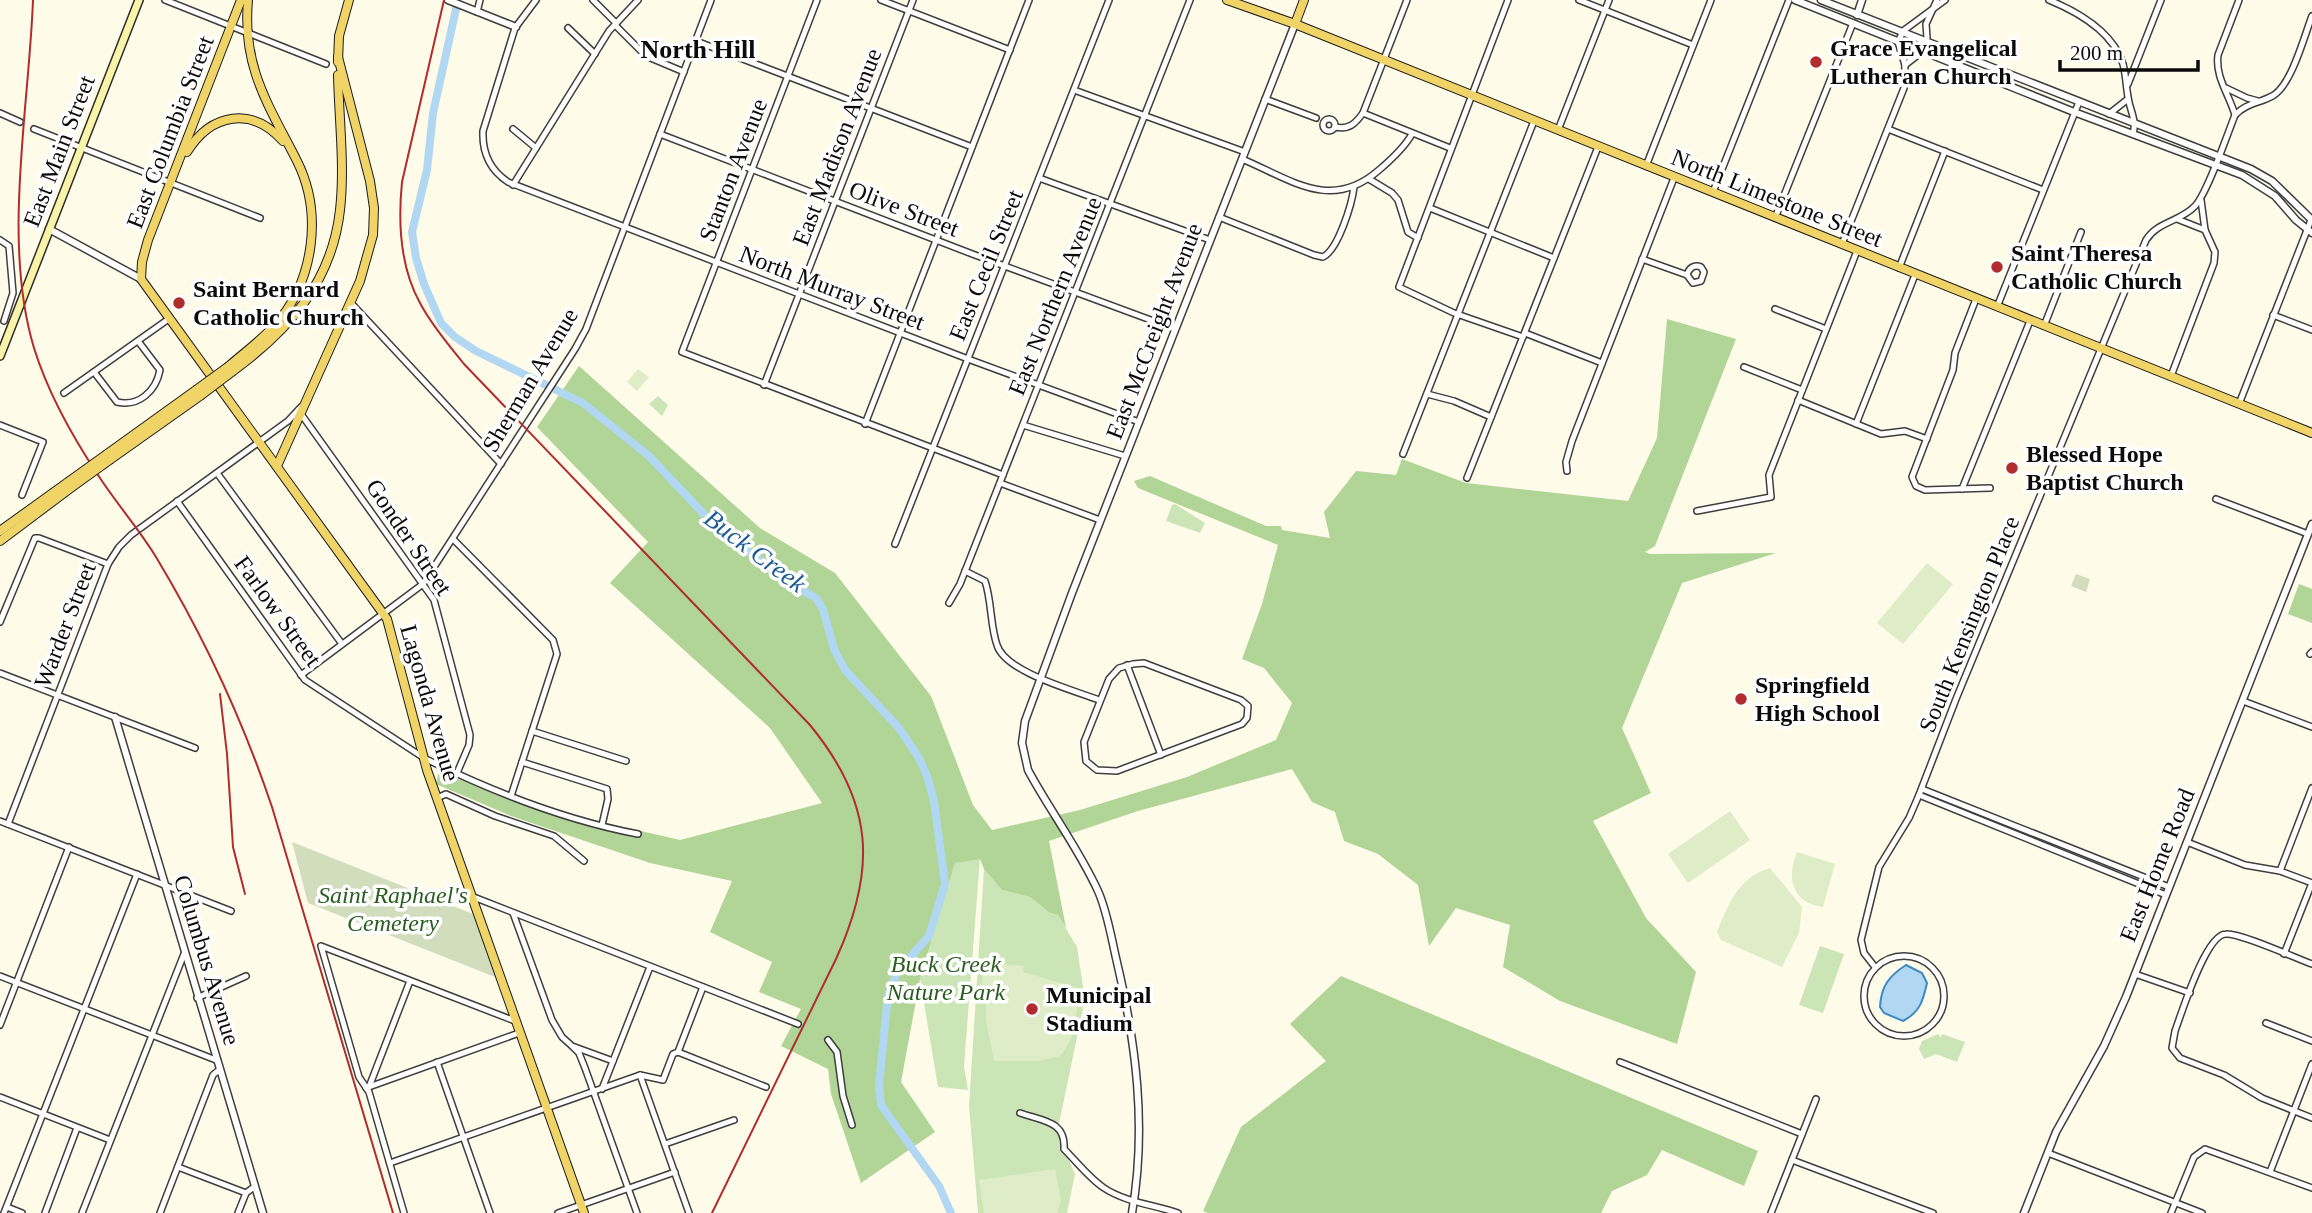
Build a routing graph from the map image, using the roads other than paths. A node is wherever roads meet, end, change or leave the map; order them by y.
1 (139, 0) edge
2 (165, 0) edge
3 (241, 0) edge
4 (248, 0) edge
5 (349, 0) edge
6 (449, 0) edge
7 (480, 0) edge
8 (536, 0) edge
9 (593, 0) edge
10 (638, 0) edge
11 (711, 0) edge
12 (817, 0) edge
13 (881, 0) edge
14 (913, 0) edge
15 (1029, 0) edge
16 (1109, 0) edge
17 (1190, 0) edge
18 (1227, 0) edge
19 (1304, 0) edge
20 (1407, 0) edge
21 (1508, 0) edge
22 (1579, 0) edge
23 (1609, 0) edge
24 (1711, 0) edge
25 (1789, 0) edge
26 (1795, 0) edge
27 (1821, 0) edge
28 (1862, 0) edge
29 (1937, 0) edge
30 (1945, 0) edge
31 (2049, 0) edge
32 (2161, 0) edge
33 (2239, 0) edge
34 (1605, 10) junction
35 (474, 11) junction
36 (909, 11) junction
37 (1932, 11) junction
38 (1857, 14) junction
39 (2312, 16) edge
40 (1853, 23) junction
41 (615, 24) junction
42 (1295, 24) junction
43 (232, 27) junction
44 (516, 27) junction
45 (568, 28) dead end
46 (1903, 32) junction
47 (246, 33) junction
48 (696, 41) junction
49 (1927, 41) junction
50 (1898, 42) junction
51 (1693, 45) junction
52 (1010, 50) junction
53 (1923, 51) junction
54 (595, 54) junction
55 (2139, 55) junction
56 (338, 57) junction
57 (2120, 57) junction
58 (1384, 61) junction
59 (326, 64) dead end
60 (1905, 65) junction
61 (684, 72) junction
62 (788, 76) junction
63 (2127, 87) junction
64 (2225, 87) junction
65 (1074, 90) junction
66 (1471, 96) junction
67 (1265, 99) junction
68 (2128, 99) junction
69 (2258, 101) junction
70 (2079, 102) junction
71 (871, 108) junction
72 (2074, 112) junction
73 (0, 113) edge
74 (1363, 113) junction
75 (2109, 114) junction
76 (2235, 115) junction
77 (1145, 116) junction
78 (1316, 118) dead end
79 (1534, 121) junction
80 (20, 122) dead end
81 (2136, 124) junction
82 (1335, 127) dead end
83 (34, 128) dead end
84 (513, 129) dead end
85 (1888, 129) junction
86 (1559, 130) junction
87 (660, 134) junction
88 (1412, 134) junction
89 (2133, 134) junction
90 (81, 147) junction
91 (972, 147) junction
92 (1598, 147) junction
93 (537, 148) junction
94 (1450, 148) junction
95 (290, 151) junction
96 (1945, 151) junction
97 (1243, 155) junction
98 (2218, 156) junction
99 (2214, 165) junction
100 (1646, 166) junction
101 (176, 169) junction
102 (752, 169) junction
103 (1039, 177) junction
104 (1674, 178) junction
105 (1369, 179) junction
106 (171, 182) junction
107 (513, 185) junction
108 (1354, 187) junction
109 (2043, 190) junction
110 (1713, 193) junction
111 (2200, 200) junction
112 (835, 201) junction
113 (1110, 204) junction
114 (1430, 208) junction
115 (1219, 216) junction
116 (260, 218) dead end
117 (1775, 218) junction
118 (2177, 219) junction
119 (2312, 220) edge
120 (624, 228) junction
121 (49, 229) junction
122 (2205, 230) junction
123 (2081, 232) dead end
124 (2309, 232) edge
125 (1491, 233) junction
126 (1418, 238) junction
127 (0, 240) edge
128 (1210, 240) junction
129 (936, 241) junction
130 (1842, 245) junction
131 (1857, 251) junction
132 (1554, 258) junction
133 (1642, 259) junction
134 (716, 263) junction
135 (1004, 266) junction
136 (1899, 268) junction
137 (1687, 275) dead end
138 (1915, 275) junction
139 (141, 279) junction
140 (1075, 292) junction
141 (799, 295) junction
142 (1976, 299) junction
143 (351, 303) junction
144 (1997, 307) junction
145 (1775, 309) dead end
146 (1458, 314) junction
147 (2273, 315) junction
148 (170, 318) junction
149 (2, 320) edge
150 (2030, 321) junction
151 (12, 324) junction
152 (2044, 326) junction
153 (1175, 328) junction
154 (1826, 329) junction
155 (2312, 330) edge
156 (900, 334) junction
157 (1524, 335) junction
158 (138, 341) junction
159 (2102, 349) junction
160 (0, 356) edge
161 (968, 359) junction
162 (1602, 363) junction
163 (1744, 367) dead end
164 (231, 369) junction
165 (94, 372) junction
166 (2171, 376) junction
167 (764, 385) junction
168 (1039, 385) junction
169 (1802, 390) junction
170 (64, 393) dead end
171 (1427, 394) junction
172 (307, 399) junction
173 (1798, 400) junction
174 (2239, 404) junction
175 (300, 414) junction
176 (1491, 417) junction
177 (1139, 422) junction
178 (865, 424) junction
179 (1856, 424) junction
180 (0, 425) edge
181 (1023, 425) junction
182 (2312, 433) edge
183 (1927, 439) junction
184 (260, 442) junction
185 (932, 449) junction
186 (1404, 454) dead end
187 (1125, 456) junction
188 (501, 464) junction
189 (277, 466) junction
190 (1567, 471) dead end
191 (217, 473) junction
192 (1003, 475) junction
193 (1467, 478) dead end
194 (1000, 484) junction
195 (70, 485) junction
196 (1990, 488) dead end
197 (1962, 489) junction
198 (22, 495) dead end
199 (2216, 499) dead end
200 (177, 501) junction
201 (1697, 511) dead end
202 (1100, 520) junction
203 (2312, 524) edge
204 (0, 531) edge
205 (2308, 534) junction
206 (453, 538) junction
207 (0, 541) edge
208 (895, 544) dead end
209 (108, 564) junction
210 (965, 571) junction
211 (424, 584) junction
212 (949, 603) dead end
213 (384, 614) junction
214 (0, 622) edge
215 (342, 644) junction
216 (1127, 665) junction
217 (0, 673) edge
218 (300, 675) junction
219 (1041, 678) junction
220 (58, 695) junction
221 (1099, 701) junction
222 (2243, 701) junction
223 (115, 717) junction
224 (2312, 727) edge
225 (532, 731) junction
226 (195, 748) dead end
227 (1161, 755) junction
228 (424, 758) junction
229 (626, 761) dead end
230 (522, 762) junction
231 (457, 773) junction
232 (2312, 788) edge
233 (1921, 792) junction
234 (511, 796) junction
235 (437, 798) junction
236 (3, 823) edge
237 (602, 825) junction
238 (638, 834) dead end
239 (2187, 842) junction
240 (69, 847) junction
241 (583, 861) dead end
242 (2280, 871) junction
243 (137, 874) junction
244 (2312, 883) edge
245 (164, 885) junction
246 (2168, 891) junction
247 (471, 896) junction
248 (231, 911) dead end
249 (513, 913) junction
250 (184, 954) junction
251 (2284, 954) junction
252 (2312, 964) edge
253 (650, 967) junction
254 (1875, 967) junction
255 (2135, 974) junction
256 (0, 976) edge
257 (246, 976) dead end
258 (410, 981) junction
259 (17, 982) junction
260 (703, 987) junction
261 (2190, 993) junction
262 (197, 998) junction
263 (84, 1009) junction
264 (515, 1021) junction
265 (2266, 1023) dead end
266 (798, 1024) dead end
267 (0, 1026) edge
268 (519, 1033) junction
269 (152, 1035) junction
270 (828, 1041) dead end
271 (2312, 1041) edge
272 (572, 1045) junction
273 (678, 1052) junction
274 (216, 1060) junction
275 (613, 1061) junction
276 (437, 1062) junction
277 (1619, 1062) dead end
278 (2312, 1064) edge
279 (219, 1070) junction
280 (640, 1076) junction
281 (368, 1087) junction
282 (766, 1087) dead end
283 (603, 1089) junction
284 (594, 1092) junction
285 (0, 1097) edge
286 (1816, 1099) dead end
287 (546, 1108) junction
288 (2293, 1111) junction
289 (1020, 1113) dead end
290 (43, 1114) junction
291 (2312, 1118) edge
292 (734, 1120) dead end
293 (852, 1125) dead end
294 (78, 1128) junction
295 (1802, 1134) junction
296 (464, 1138) junction
297 (110, 1140) junction
298 (665, 1144) junction
299 (2048, 1153) junction
300 (1792, 1160) junction
301 (390, 1163) junction
302 (178, 1167) junction
303 (2270, 1171) junction
304 (675, 1172) junction
305 (254, 1186) junction
306 (629, 1188) junction
307 (2312, 1188) edge
308 (246, 1194) junction
309 (1134, 1202) junction
310 (2175, 1203) junction
311 (582, 1209) edge
312 (5, 1210) edge
313 (22, 1213) edge
314 (45, 1213) edge
315 (82, 1213) edge
316 (160, 1213) edge
317 (238, 1213) edge
318 (263, 1213) edge
319 (404, 1213) edge
320 (490, 1213) edge
321 (558, 1213) edge
322 (637, 1213) edge
323 (689, 1213) edge
324 (1132, 1213) edge
325 (1178, 1213) edge
326 (1770, 1213) edge
327 (1933, 1213) edge
328 (2024, 1213) edge
329 (2171, 1213) edge
330 (2202, 1213) edge

1 - 90 main road, East Main Street
2 - 43 street
3 - 43 main road, East Columbia Street
4 - 47 main road
5 - 56 main road
6 - 35 street
7 - 35 street
8 - 44 street
9 - 41 street
10 - 41 street
11 - 48 street, Sherman Avenue
12 - 62 street, Stanton Avenue
13 - 36 street
14 - 36 street, East Madison Avenue
15 - 52 street
16 - 65 street, East Cecil Street
17 - 77 street, East Northern Avenue
18 - 42 main road, North Limestone Street
19 - 42 main road, East McCreight Avenue
20 - 58 street
21 - 66 street
22 - 34 street
23 - 34 street
24 - 51 street
25 - 110 street
26 - 40 street
27 - 38 street
28 - 38 street
29 - 37 street
30 - 37 street
31 - 57 street
32 - 55 street
33 - 64 street
34 - 51 street
34 - 86 street
35 - 44 street
36 - 52 street
36 - 71 street, East Madison Avenue
37 - 46 street
37 - 49 street
38 - 40 street
38 - 46 street
39 - 69 street
40 - 50 street
40 - 117 street
41 - 54 street
41 - 61 street
42 - 58 main road, North Limestone Street
42 - 67 street, East McCreight Avenue
43 - 47 street
43 - 101 main road, East Columbia Street
44 - 107 street
45 - 54 street
46 - 49 street
46 - 50 street
47 - 59 street
47 - 95 main road
48 - 61 street, Sherman Avenue
48 - 62 street
49 - 53 street
49 - 70 street
50 - 53 street
50 - 60 street
51 - 100 street
52 - 91 street
53 - 60 street
53 - 72 street
54 - 93 street
55 - 57 street
55 - 63 street
56 - 143 main road, Warder Street
56 - 164 main road
57 - 63 street
58 - 66 main road, North Limestone Street
58 - 74 street
60 - 85 street
61 - 87 street, Sherman Avenue
62 - 71 street
62 - 102 street, Stanton Avenue
63 - 68 street
64 - 69 street
64 - 76 street
65 - 77 street
65 - 103 street, East Cecil Street
66 - 79 main road, North Limestone Street
66 - 94 street
67 - 78 street
67 - 97 street, East McCreight Avenue
68 - 75 street
68 - 81 street
69 - 76 street
70 - 72 street
70 - 75 street
71 - 91 street
71 - 112 street, East Madison Avenue
72 - 89 street
72 - 109 street
73 - 80 street
74 - 82 street
74 - 88 street
75 - 81 street
76 - 98 street
77 - 97 street
77 - 113 street, East Northern Avenue
79 - 86 main road, North Limestone Street
79 - 125 street
81 - 89 street
81 - 98 street
83 - 90 street
84 - 93 street
85 - 96 street
85 - 130 street
86 - 92 main road, North Limestone Street
87 - 102 street, Olive Street
87 - 120 street, Sherman Avenue
88 - 94 street
88 - 105 street
89 - 99 street
90 - 106 street
90 - 121 main road, East Main Street
91 - 129 street
92 - 100 main road, North Limestone Street
92 - 132 street
93 - 107 street
94 - 114 street
95 - 101 main road
95 - 164 main road
96 - 109 street
96 - 136 street
97 - 108 street
97 - 115 street, East McCreight Avenue
98 - 99 street
98 - 119 street
99 - 111 street
99 - 124 street
100 - 104 main road, North Limestone Street
101 - 106 main road, East Columbia Street
102 - 112 street, Olive Street
102 - 134 street, Stanton Avenue
103 - 113 street
103 - 135 street, East Cecil Street
104 - 110 main road, North Limestone Street
104 - 133 street
105 - 108 street
105 - 126 street
106 - 116 street
106 - 139 main road, East Columbia Street
107 - 120 street, North Murray Street
108 - 115 street
109 - 144 street
110 - 117 main road, North Limestone Street
111 - 118 street, South Kensington Place
111 - 122 street
112 - 129 street, Olive Street
112 - 141 street, East Madison Avenue
113 - 128 street
113 - 140 street, East Northern Avenue
114 - 125 street
114 - 126 street
115 - 128 street, East McCreight Avenue
117 - 130 main road, North Limestone Street
118 - 122 street
118 - 159 street, South Kensington Place
119 - 124 street
120 - 134 street, North Murray Street
120 - 188 street, Sherman Avenue
121 - 139 street, Lagonda Avenue
121 - 151 main road, East Main Street
122 - 166 street
123 - 152 street
124 - 147 street
125 - 132 street
125 - 146 street
126 - 146 street
127 - 149 street
128 - 153 street, East McCreight Avenue
129 - 135 street, Olive Street
129 - 156 street
130 - 131 main road, North Limestone Street
131 - 136 main road, North Limestone Street
131 - 154 street
132 - 157 street
133 - 137 street
133 - 162 street
134 - 141 street, North Murray Street
134 - 167 street, Stanton Avenue
135 - 140 street, Olive Street
135 - 161 street, East Cecil Street
136 - 138 main road, North Limestone Street
138 - 142 main road, North Limestone Street
138 - 179 street
139 - 148 main road, Lagonda Avenue
140 - 153 street, Olive Street
140 - 168 street, East Northern Avenue
141 - 156 street, North Murray Street
141 - 167 street, East Madison Avenue
142 - 144 main road, North Limestone Street
142 - 183 street
143 - 172 main road, Warder Street
143 - 188 street
144 - 150 main road, North Limestone Street
145 - 154 street
146 - 157 street
146 - 171 street
147 - 155 street
147 - 174 street
148 - 158 street
148 - 184 main road, Lagonda Avenue
149 - 151 street
150 - 152 main road, North Limestone Street
150 - 197 street
151 - 160 main road, East Main Street
152 - 159 main road, North Limestone Street
153 - 177 street, East McCreight Avenue
154 - 169 street
156 - 161 street, North Murray Street
156 - 178 street
157 - 162 street
157 - 176 street
158 - 165 street
158 - 165 street
159 - 166 main road, North Limestone Street
159 - 233 street, South Kensington Place
161 - 168 street, North Murray Street
161 - 185 street, East Cecil Street
162 - 190 street
163 - 169 street
164 - 195 main road, bridge
165 - 170 street
166 - 174 main road, North Limestone Street
167 - 178 street
168 - 177 street, North Murray Street
168 - 181 street, East Northern Avenue
169 - 173 street
171 - 176 street
171 - 186 street
172 - 175 main road, Warder Street
172 - 184 street, Warder Street
173 - 179 street
173 - 201 street
174 - 182 main road, North Limestone Street
175 - 189 main road, Warder Street
175 - 211 street, Gonder Street
176 - 193 street
177 - 187 street, East McCreight Avenue
178 - 185 street
179 - 183 street
180 - 198 street
181 - 187 street
181 - 192 street, East Northern Avenue
183 - 197 street
184 - 189 main road, Lagonda Avenue
184 - 191 street, Warder Street
185 - 192 street
185 - 208 street, East Cecil Street
187 - 202 street, East McCreight Avenue
188 - 206 street, Sherman Avenue
189 - 213 main road, Lagonda Avenue
191 - 200 street, Warder Street
191 - 215 street
192 - 194 street, East Northern Avenue
194 - 202 street
194 - 210 street, East Northern Avenue
195 - 204 main road
195 - 207 main road
196 - 197 street
199 - 205 street
200 - 209 street, Warder Street
200 - 218 street, Farlow Street
202 - 219 street, East McCreight Avenue
203 - 205 street, East Home Road
205 - 222 street, East Home Road
206 - 211 street, Sherman Avenue
206 - 225 street
209 - 214 street
209 - 220 street, Warder Street
210 - 212 street, East Northern Avenue
210 - 219 street
211 - 213 street, Sherman Avenue
211 - 231 street, Gonder Street
213 - 215 street, Sherman Avenue
213 - 228 main road, Lagonda Avenue
215 - 218 street, Sherman Avenue
216 - 221 street
216 - 227 street
216 - 227 street
217 - 220 street
218 - 228 street, Farlow Street
219 - 221 street
219 - 309 street, East McCreight Avenue
220 - 223 street
220 - 236 street, Warder Street
221 - 227 street
222 - 224 street
222 - 239 street, East Home Road
223 - 226 street
223 - 245 street, Columbus Avenue
225 - 229 street
225 - 230 street
228 - 231 street, Farlow Street
228 - 235 main road, Lagonda Avenue
230 - 234 street
230 - 237 street
231 - 234 street, Farlow Street
232 - 242 street
233 - 246 street
233 - 254 street, South Kensington Place
234 - 237 street, Farlow Street
235 - 241 street
235 - 247 main road, Lagonda Avenue
236 - 240 street
237 - 238 street, Farlow Street
239 - 242 street
239 - 246 street, East Home Road
240 - 243 street
240 - 259 street
242 - 244 street
243 - 245 street
243 - 263 street
244 - 251 street
245 - 248 street
245 - 250 street, Columbus Avenue
246 - 255 street, East Home Road
247 - 249 street
247 - 264 main road, Lagonda Avenue
249 - 253 street
249 - 272 street
250 - 262 street, Columbus Avenue
250 - 269 street
251 - 252 street
251 - 261 street
253 - 260 street
253 - 275 street
254 - 254 street
255 - 261 street
255 - 299 street, East Home Road
256 - 259 street
257 - 262 street
258 - 264 street
258 - 281 street
258 - 281 street
259 - 263 street
259 - 267 street
260 - 266 street
260 - 273 street
261 - 288 street
262 - 274 street, Columbus Avenue
263 - 269 street
263 - 290 street
264 - 268 main road, Lagonda Avenue
265 - 271 street
268 - 276 street
268 - 287 main road, Lagonda Avenue
269 - 274 street
269 - 297 street
270 - 293 street
272 - 275 street
272 - 284 street
273 - 280 street
273 - 282 street
274 - 279 street, Columbus Avenue
275 - 283 street
276 - 281 street
276 - 296 street
277 - 295 street
278 - 288 street
279 - 302 street
279 - 305 street, Columbus Avenue
280 - 283 street
280 - 298 street
281 - 301 street
283 - 284 street
284 - 287 street
284 - 306 street
285 - 290 street
286 - 295 street
287 - 296 street
287 - 311 main road, Lagonda Avenue
288 - 291 street
288 - 303 street
289 - 309 street
290 - 294 street
290 - 312 street
292 - 298 street
294 - 297 street
294 - 314 street
295 - 300 street
296 - 301 street
296 - 320 street
297 - 315 street
298 - 304 street
299 - 310 street
299 - 328 street, East Home Road
300 - 326 street
300 - 327 street
301 - 319 street
302 - 308 street
302 - 316 street
303 - 307 street
303 - 310 street
304 - 306 street
304 - 323 street
305 - 308 street
305 - 318 street, Columbus Avenue
306 - 311 street
306 - 322 street
308 - 317 street
309 - 324 street, East McCreight Avenue
309 - 325 street
310 - 329 street
310 - 330 street
311 - 321 street
312 - 313 street

